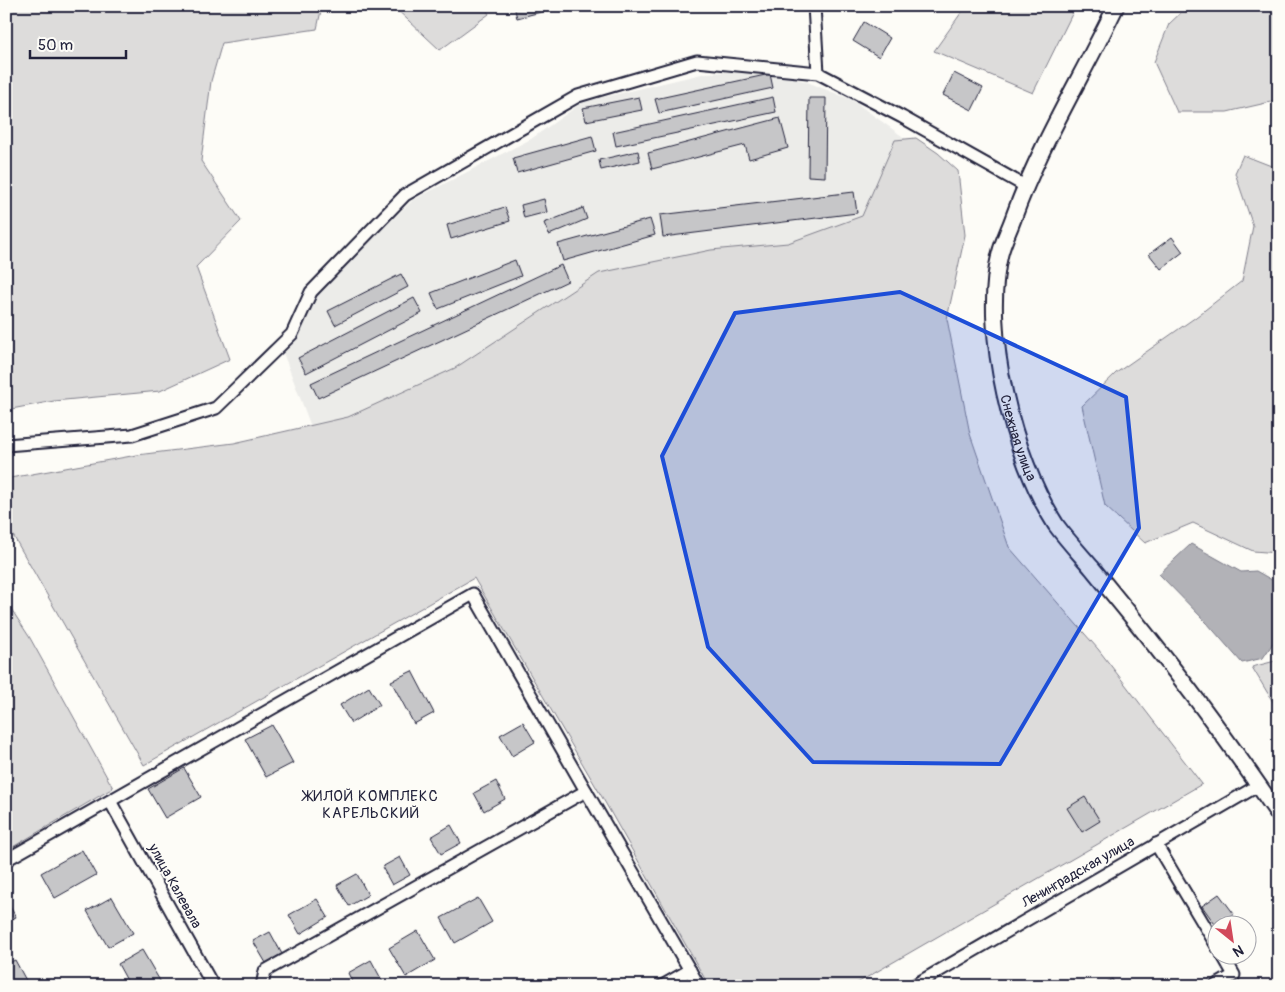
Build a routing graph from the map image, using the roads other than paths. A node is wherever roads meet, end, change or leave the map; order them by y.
1 (814, 6) edge
2 (1116, 6) edge
3 (818, 73) junction
4 (1025, 186) junction
5 (6, 445) edge
6 (1258, 785) junction
7 (586, 791) junction
8 (110, 801) junction
9 (1279, 816) edge
10 (1156, 844) junction
11 (6, 860) edge
12 (1208, 931) edge
13 (1228, 964) edge
14 (690, 970) junction
15 (214, 986) edge
16 (262, 986) edge
17 (662, 986) edge
18 (699, 986) edge
19 (913, 986) edge
20 (1215, 986) edge

1 - 3 street
2 - 4 street, Снежная улица
3 - 4 street
3 - 5 street
4 - 6 street, Снежная улица
6 - 9 street, Снежная улица
6 - 10 street, Ленинградская улица
7 - 8 street
7 - 14 street
7 - 16 street
8 - 11 street
8 - 15 street, улица Калевала
10 - 12 street
10 - 19 street, Ленинградская улица
13 - 20 street
14 - 17 street
14 - 18 street

